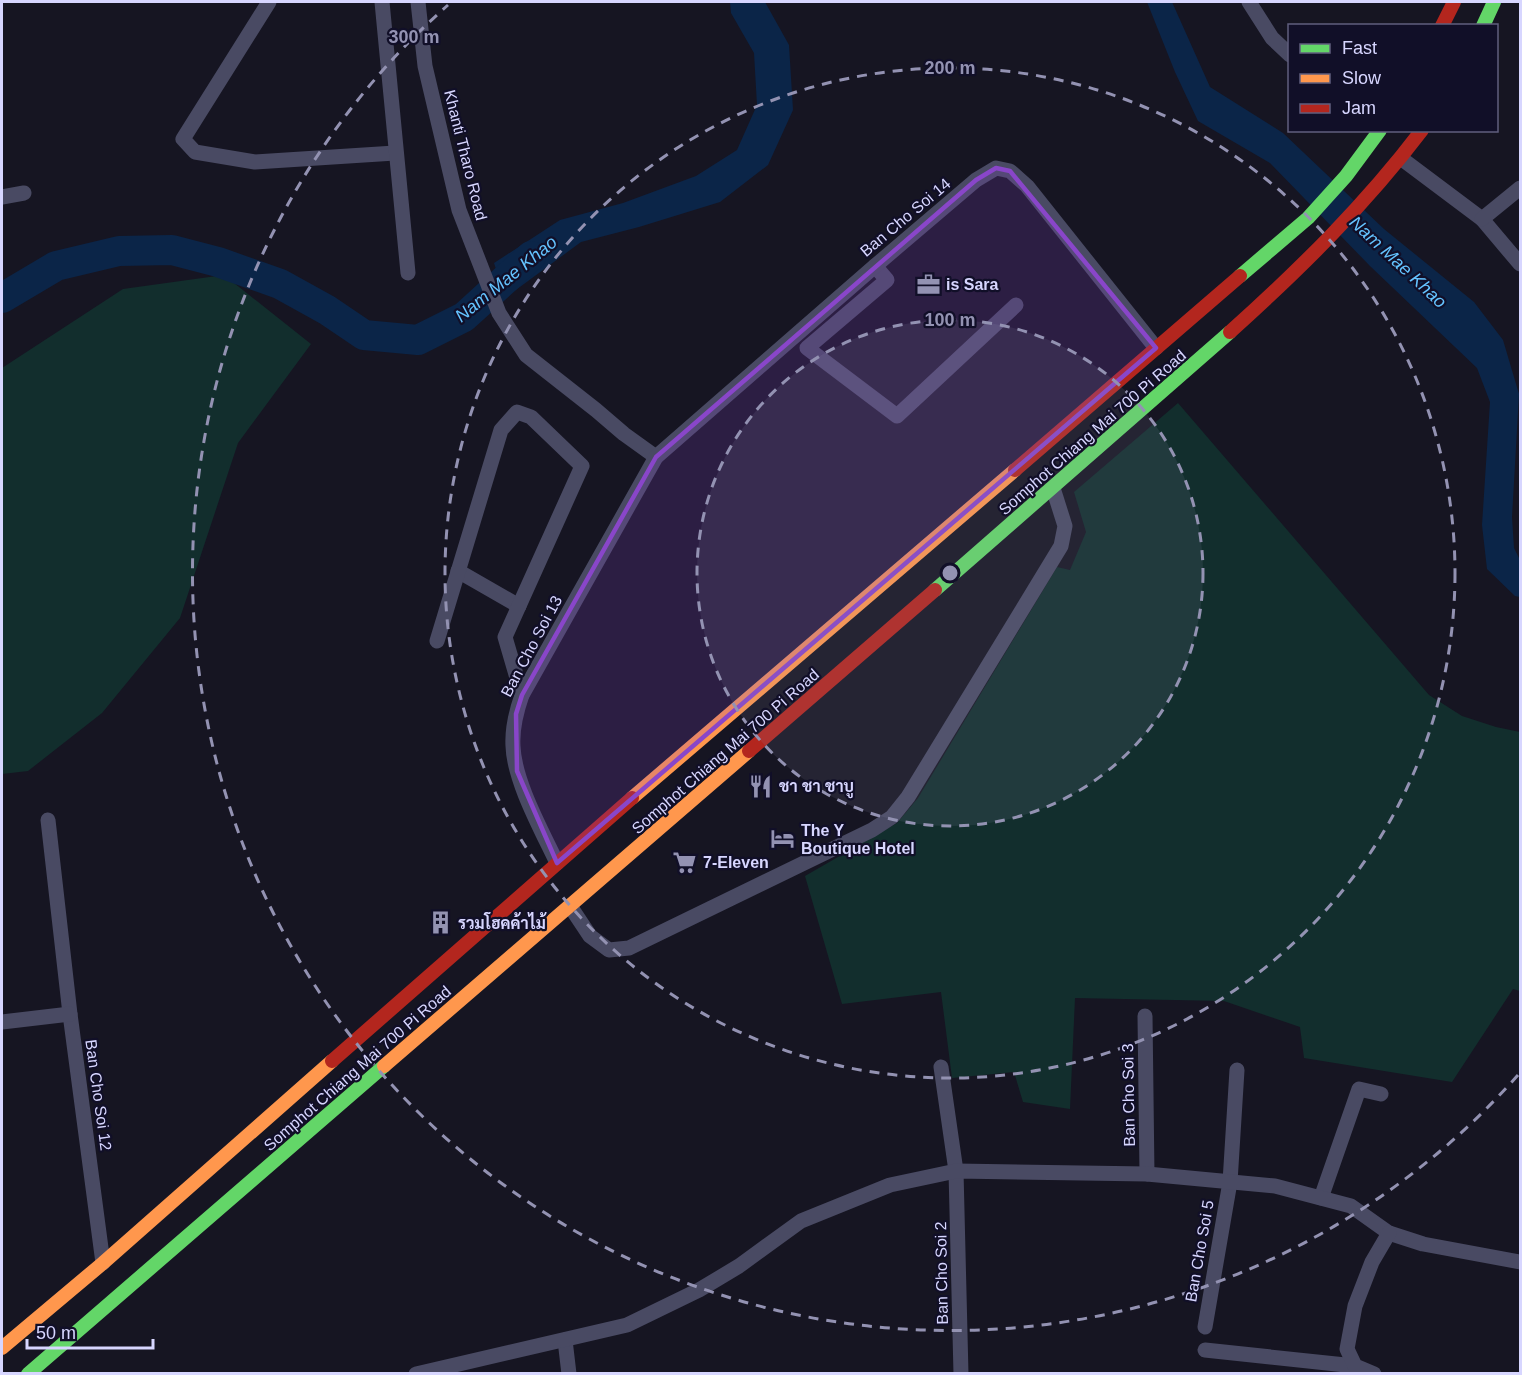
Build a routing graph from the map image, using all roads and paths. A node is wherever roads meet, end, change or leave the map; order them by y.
1 (269, 2) edge
2 (382, 2) edge
3 (418, 2) edge
4 (1250, 2) edge
5 (1454, 2) edge
6 (1494, 2) edge
7 (1443, 24) edge
8 (1484, 24) edge
9 (1288, 53) edge
10 (1376, 132) edge
11 (1421, 132) edge
12 (395, 153) junction
13 (1402, 159) junction
14 (1521, 188) edge
15 (24, 193) dead end
16 (2, 197) edge
17 (1482, 219) junction
18 (1521, 264) edge
19 (875, 266) junction
20 (408, 273) dead end
21 (1016, 305) dead end
22 (1156, 348) junction
23 (656, 457) junction
24 (1053, 488) junction
25 (458, 571) junction
26 (519, 606) junction
27 (437, 641) dead end
28 (522, 695) junction
29 (48, 820) dead end
30 (557, 863) junction
31 (570, 906) junction
32 (70, 1014) junction
33 (1145, 1016) dead end
34 (2, 1022) edge
35 (941, 1067) dead end
36 (1237, 1070) dead end
37 (1381, 1094) dead end
38 (956, 1171) junction
39 (1147, 1174) junction
40 (1230, 1182) junction
41 (1321, 1198) junction
42 (1389, 1233) junction
43 (1521, 1262) edge
44 (103, 1263) junction
45 (1205, 1327) dead end
46 (565, 1340) junction
47 (2, 1348) edge
48 (1205, 1350) dead end
49 (1355, 1366) junction
50 (28, 1374) edge
51 (416, 1374) edge
52 (569, 1374) edge
53 (961, 1374) edge
54 (1373, 1374) edge

1 - 12 street
2 - 12 street
3 - 23 street, Khanti Tharo Road
4 - 9 street
5 - 7 main road
6 - 8 main road
10 - 22 main road, Somphot Chiang Mai 700 Pi Road
11 - 13 main road, Somphot Chiang Mai 700 Pi Road
12 - 20 street
13 - 17 street
13 - 24 main road, Somphot Chiang Mai 700 Pi Road
14 - 17 street
15 - 16 street
17 - 18 street
19 - 21 street
19 - 22 street, Ban Cho Soi 14
19 - 23 street, Ban Cho Soi 14
22 - 30 main road, Somphot Chiang Mai 700 Pi Road
23 - 28 street, Ban Cho Soi 13
24 - 31 main road, Somphot Chiang Mai 700 Pi Road
24 - 31 street
25 - 26 street
25 - 26 street
25 - 27 street
26 - 28 street
28 - 30 street, Ban Cho Soi 13
29 - 32 street, Ban Cho Soi 12
30 - 44 main road, Somphot Chiang Mai 700 Pi Road
31 - 50 main road, Somphot Chiang Mai 700 Pi Road
32 - 34 street
32 - 44 street, Ban Cho Soi 12
33 - 39 street, Ban Cho Soi 3
35 - 38 street, Ban Cho Soi 2
36 - 40 street, Ban Cho Soi 5
37 - 41 street
38 - 39 street
38 - 46 street
38 - 53 street, Ban Cho Soi 2
39 - 40 street
40 - 41 street
40 - 45 street, Ban Cho Soi 5
41 - 42 street
42 - 43 street
42 - 49 street
44 - 47 main road, Somphot Chiang Mai 700 Pi Road
46 - 51 street
46 - 52 street
48 - 49 street
49 - 54 street

